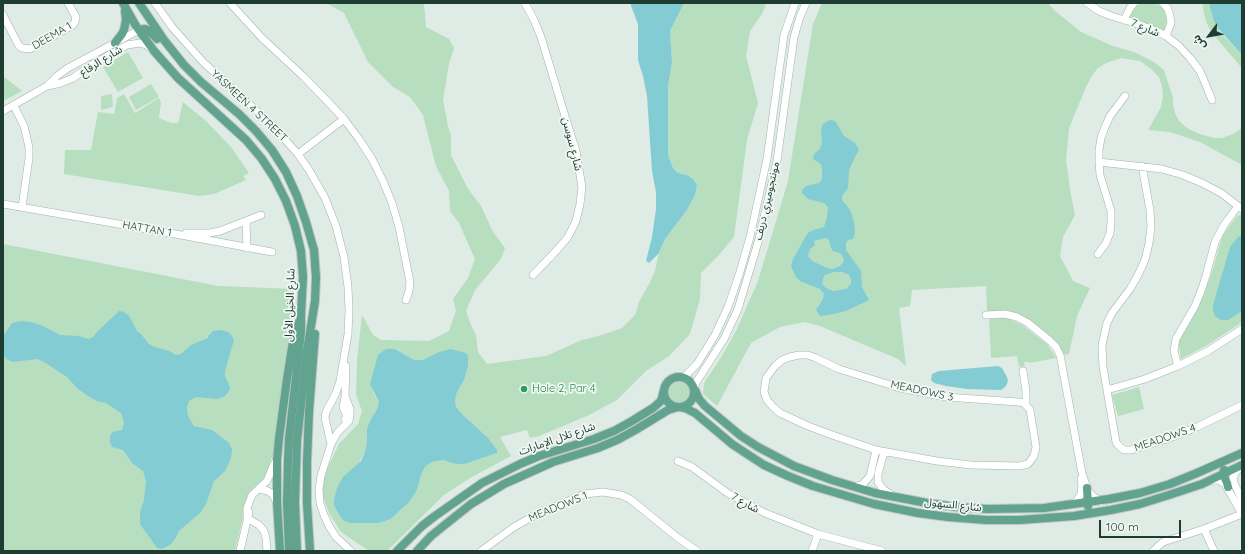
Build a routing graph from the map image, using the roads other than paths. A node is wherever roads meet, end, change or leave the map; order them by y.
1 (68, 3) edge
2 (140, 3) edge
3 (155, 3) edge
4 (230, 3) edge
5 (525, 3) edge
6 (794, 3) edge
7 (806, 3) edge
8 (1087, 3) edge
9 (1134, 3) edge
10 (1163, 3) edge
11 (123, 4) edge
12 (3, 15) edge
13 (1124, 20) junction
14 (139, 30) junction
15 (1166, 36) junction
16 (116, 42) junction
17 (154, 51) junction
18 (176, 56) junction
19 (47, 86) junction
20 (1125, 96) dead end
21 (1212, 100) dead end
22 (14, 106) junction
23 (3, 111) edge
24 (344, 119) junction
25 (298, 154) junction
26 (1099, 162) junction
27 (1142, 166) junction
28 (3, 204) edge
29 (22, 207) junction
30 (1240, 207) edge
31 (261, 215) dead end
32 (246, 221) junction
33 (220, 230) junction
34 (170, 233) junction
35 (219, 243) junction
36 (247, 248) junction
37 (272, 252) dead end
38 (1098, 254) dead end
39 (533, 275) dead end
40 (406, 300) dead end
41 (301, 314) junction
42 (314, 314) junction
43 (986, 315) dead end
44 (1242, 329) edge
45 (344, 358) junction
46 (1178, 366) junction
47 (1023, 371) dead end
48 (684, 377) junction
49 (694, 389) junction
50 (664, 390) junction
51 (1107, 390) junction
52 (330, 404) junction
53 (1026, 405) junction
54 (1242, 405) edge
55 (679, 407) junction
56 (346, 408) junction
57 (331, 444) junction
58 (876, 450) junction
59 (884, 452) junction
60 (1242, 453) edge
61 (277, 460) junction
62 (678, 461) dead end
63 (1242, 463) edge
64 (1082, 473) junction
65 (1223, 474) junction
66 (870, 476) junction
67 (878, 478) junction
68 (1211, 480) junction
69 (854, 487) junction
70 (1087, 488) junction
71 (259, 489) junction
72 (1231, 489) junction
73 (896, 498) junction
74 (1100, 500) junction
75 (277, 502) junction
76 (1088, 502) junction
77 (1072, 504) junction
78 (1241, 511) edge
79 (247, 517) junction
80 (1046, 518) junction
81 (1204, 529) junction
82 (818, 534) junction
83 (399, 550) edge
84 (694, 550) edge
85 (240, 551) edge
86 (267, 551) edge
87 (280, 551) edge
88 (290, 551) edge
89 (297, 551) edge
90 (310, 551) edge
91 (351, 551) edge
92 (417, 551) edge
93 (481, 551) edge
94 (812, 551) edge
95 (882, 551) edge
96 (1153, 551) edge
97 (1214, 551) edge

1 - 12 street, DEEMA 1
2 - 18 main road, شارع الخيل الأول
3 - 25 street, YASMEEN 4 STREET
4 - 24 street
5 - 39 street, شارع سوسن
6 - 48 street, مونتجوميري دريف
7 - 49 street, مونتجوميري دريف
8 - 13 street, شارع 7
9 - 13 street, شارع 7
10 - 15 street, شارع 7
11 - 14 main road, شارع الخيل الأول
11 - 16 main road
13 - 15 street, شارع 7
14 - 16 street, شارع الرفاع
14 - 17 main road, شارع الخيل الأول
14 - 18 main road
15 - 21 street, شارع 7
16 - 19 street, شارع الرفاع
17 - 19 street, شارع الرفاع
17 - 41 main road, شارع الخيل الأول
18 - 42 main road, شارع الخيل الأول
19 - 22 street, شارع الرفاع
20 - 26 street
22 - 23 street, شارع الرفاع
22 - 29 street
24 - 25 street
24 - 40 street
25 - 45 street, YASMEEN 4 STREET
26 - 27 street
26 - 38 street
27 - 30 street
27 - 51 street, MEADOWS 4
28 - 29 street, HATTAN 1
29 - 34 street, HATTAN 1
30 - 46 street
31 - 32 street
32 - 33 street
32 - 36 street
33 - 34 street
33 - 35 street
34 - 35 street, HATTAN 1
35 - 36 street, HATTAN 1
36 - 37 street, HATTAN 1
41 - 61 main road
41 - 88 main road, شارع الخيل الأول
42 - 89 main road, شارع الخيل الأول
42 - 90 main road
43 - 64 street
44 - 46 street
45 - 52 street
45 - 56 street
46 - 51 street
47 - 53 street
48 - 49 main road
48 - 50 main road
49 - 55 main road
49 - 69 main road, شارع السهول
50 - 55 main road
50 - 83 main road, شارع تلال الإمارات
51 - 54 street, MEADOWS 4
52 - 56 street
52 - 57 street
53 - 58 street, MEADOWS 3
53 - 59 street, MEADOWS 3
55 - 80 main road, شارع السهول
55 - 92 main road, شارع تلال الإمارات
56 - 57 street
57 - 91 street
58 - 59 street, MEADOWS 3
58 - 66 street
59 - 67 street
60 - 74 main road, شارع السهول
61 - 71 street
61 - 75 main road
62 - 82 street, شارع 7
63 - 65 main road, شارع السهول
63 - 72 street
64 - 70 street
64 - 77 street
65 - 68 main road, شارع السهول
65 - 72 main road
66 - 67 street
66 - 69 street
67 - 73 street
68 - 72 street
68 - 80 main road, شارع السهول
69 - 73 main road, شارع السهول
70 - 74 street
70 - 76 main road
71 - 75 street
71 - 79 street
72 - 78 street
72 - 78 street
73 - 77 main road, شارع السهول
74 - 76 main road, شارع السهول
75 - 87 main road
76 - 77 main road, شارع السهول
76 - 80 main road
78 - 81 street
79 - 85 street
79 - 86 street
81 - 96 street
81 - 97 street
82 - 94 street
82 - 95 street, شارع 7
84 - 93 street, MEADOWS 1

